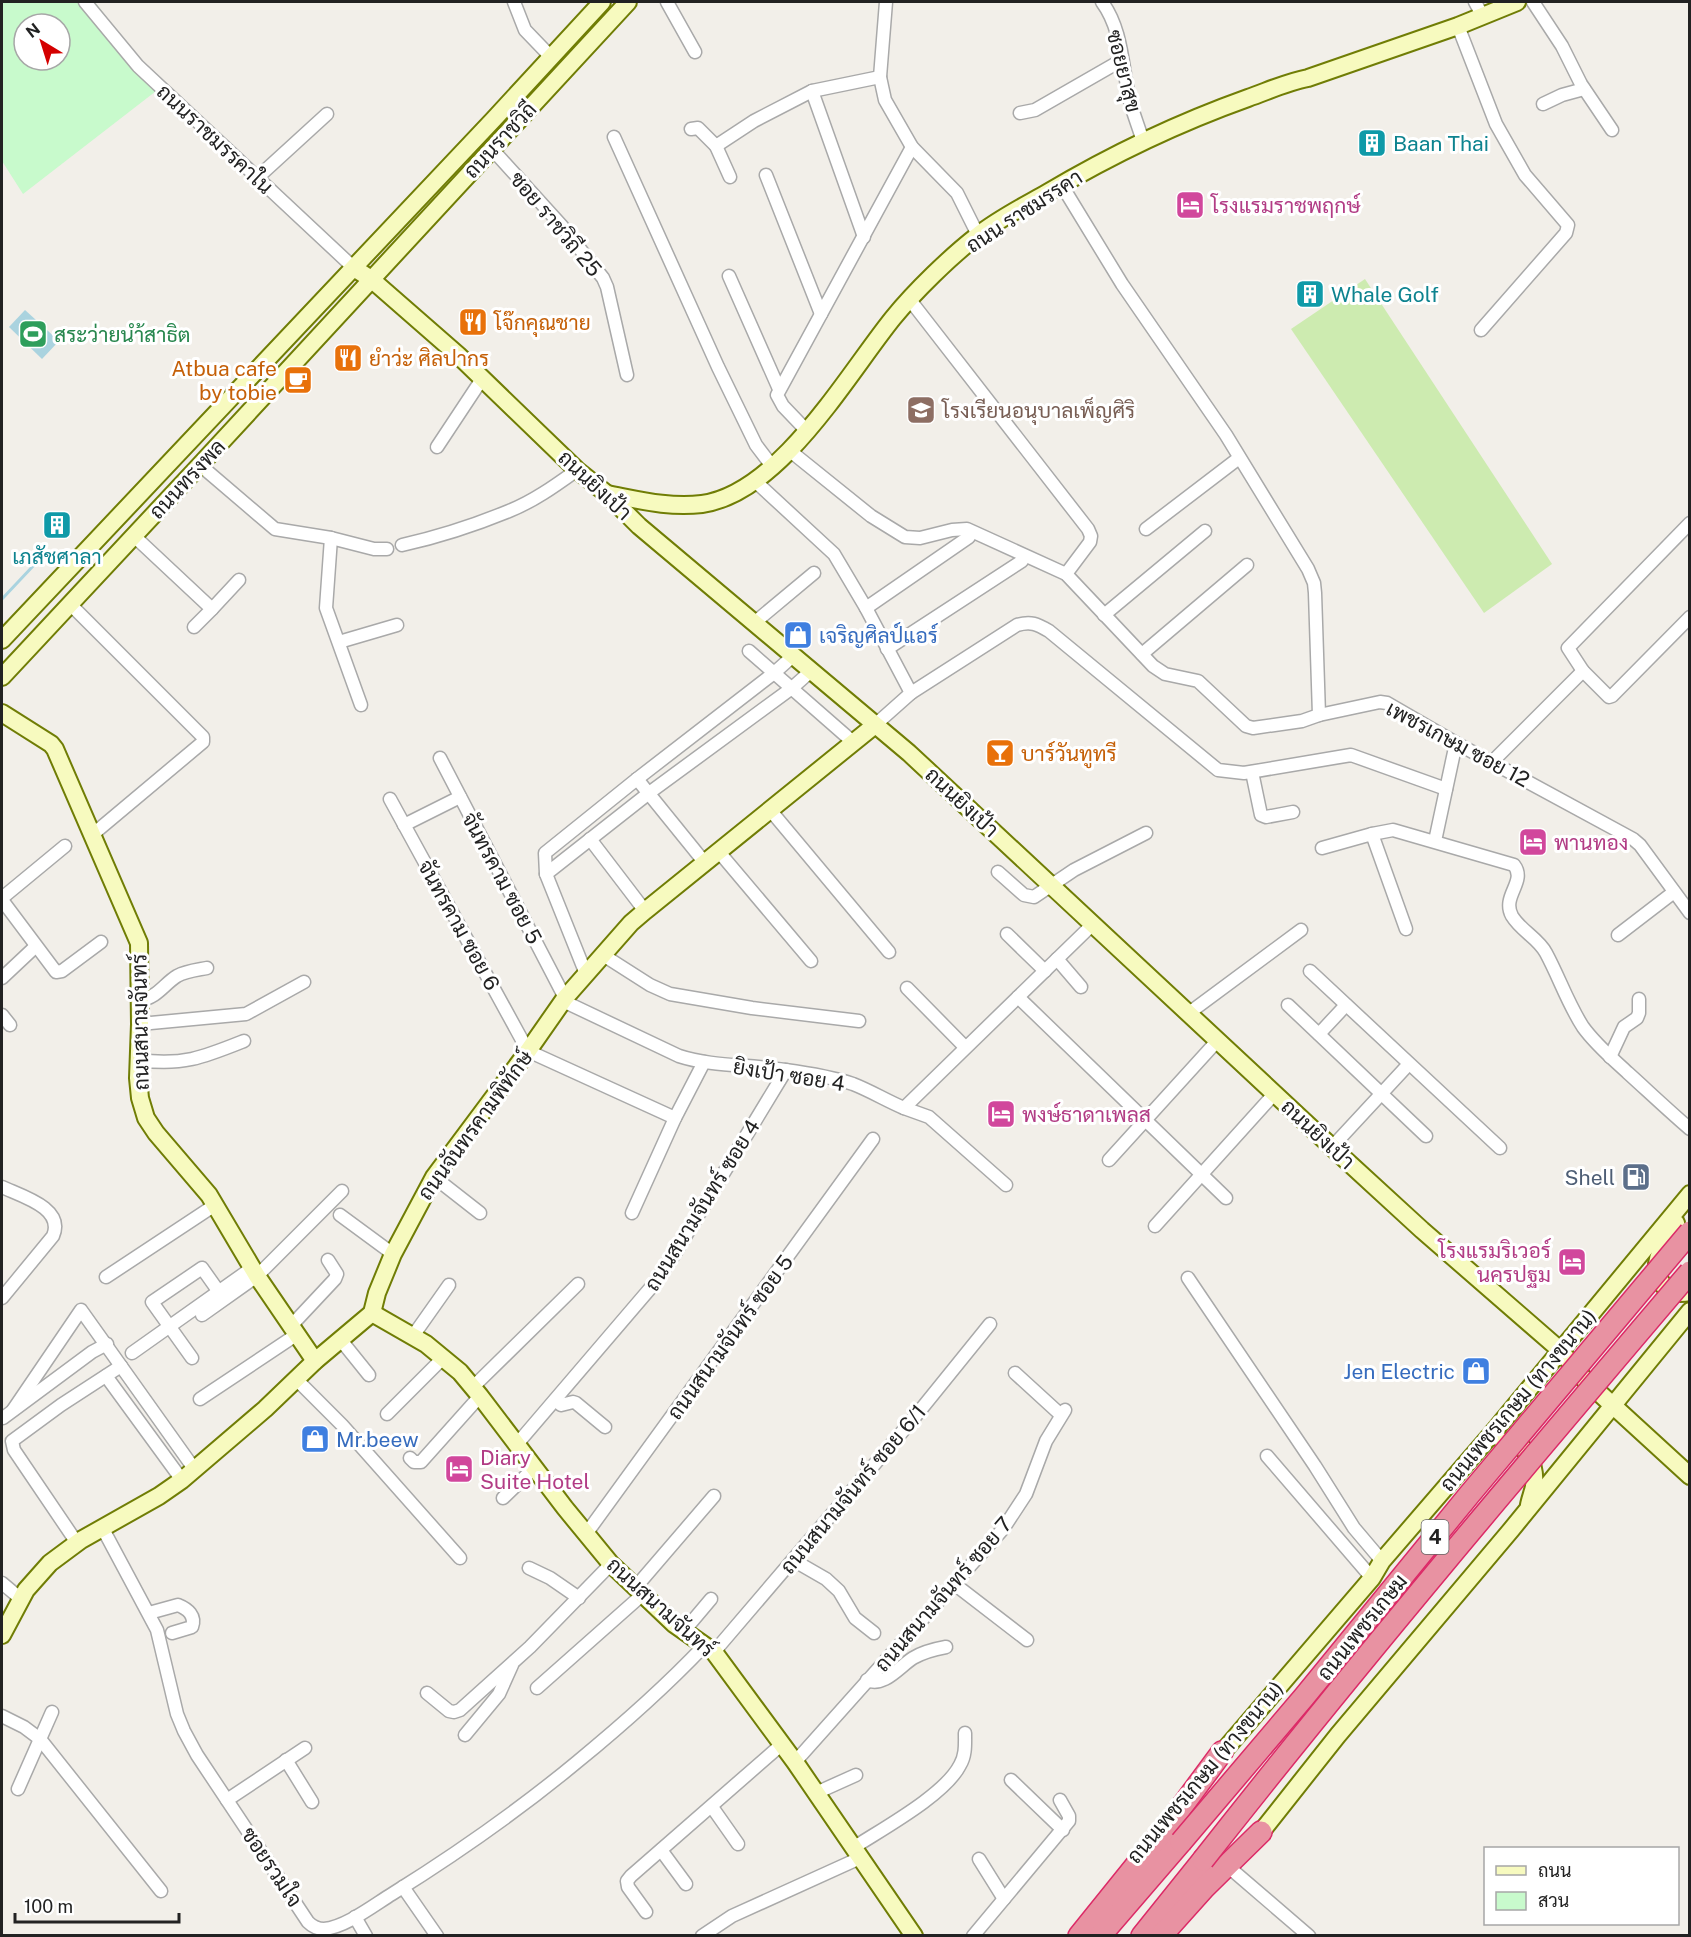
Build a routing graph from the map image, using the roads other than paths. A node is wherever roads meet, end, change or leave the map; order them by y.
1 (86, 2) edge
2 (514, 2) edge
3 (603, 2) edge
4 (628, 2) edge
5 (666, 2) edge
6 (886, 2) edge
7 (1102, 2) edge
8 (1517, 2) edge
9 (1533, 2) edge
10 (1478, 8) edge
11 (1458, 26) junction
12 (695, 52) dead end
13 (551, 57) junction
14 (1122, 60) junction
15 (880, 77) junction
16 (1584, 88) junction
17 (812, 91) junction
18 (1543, 104) dead end
19 (1020, 113) dead end
20 (327, 114) dead end
21 (691, 129) dead end
22 (1612, 130) dead end
23 (614, 137) dead end
24 (1143, 142) junction
25 (716, 146) junction
26 (912, 147) junction
27 (492, 149) junction
28 (766, 175) dead end
29 (730, 177) dead end
30 (257, 178) junction
31 (1061, 184) junction
32 (978, 235) junction
33 (864, 237) junction
34 (354, 268) junction
35 (729, 276) dead end
36 (371, 279) junction
37 (910, 300) junction
38 (821, 314) junction
39 (1481, 330) dead end
40 (627, 375) dead end
41 (482, 379) junction
42 (779, 389) junction
43 (806, 430) junction
44 (437, 447) dead end
45 (789, 450) junction
46 (1239, 458) junction
47 (200, 465) junction
48 (772, 466) junction
49 (577, 470) junction
50 (755, 481) junction
51 (607, 494) junction
52 (646, 503) junction
53 (1689, 523) edge
54 (639, 526) junction
55 (1146, 529) dead end
56 (1205, 531) dead end
57 (134, 536) junction
58 (969, 537) dead end
59 (331, 538) junction
60 (402, 545) dead end
61 (387, 549) dead end
62 (1026, 559) junction
63 (1247, 565) dead end
64 (814, 573) dead end
65 (1066, 574) junction
66 (239, 580) dead end
67 (70, 604) junction
68 (866, 608) junction
69 (212, 609) junction
70 (1104, 615) junction
71 (1689, 617) edge
72 (754, 623) junction
73 (397, 625) dead end
74 (194, 627) dead end
75 (2, 640) edge
76 (339, 642) junction
77 (887, 649) junction
78 (749, 651) dead end
79 (1142, 654) junction
80 (793, 656) junction
81 (811, 671) junction
82 (1583, 671) junction
83 (774, 673) junction
84 (2, 677) edge
85 (792, 688) junction
86 (911, 693) junction
87 (361, 705) dead end
88 (2, 712) edge
89 (1318, 715) junction
90 (875, 725) junction
91 (853, 742) junction
92 (1456, 743) junction
93 (440, 758) dead end
94 (1492, 762) junction
95 (1252, 772) junction
96 (637, 779) junction
97 (1446, 789) junction
98 (649, 793) junction
99 (460, 797) junction
100 (390, 800) dead end
101 (771, 811) junction
102 (1293, 812) dead end
103 (404, 825) junction
104 (1146, 833) dead end
105 (1372, 834) junction
106 (92, 835) junction
107 (590, 839) junction
108 (1435, 841) junction
109 (65, 846) dead end
110 (1322, 848) dead end
111 (719, 852) junction
112 (705, 863) junction
113 (998, 872) dead end
114 (546, 874) junction
115 (1050, 885) junction
116 (1674, 892) junction
117 (2, 899) edge
118 (645, 911) junction
119 (1689, 913) edge
120 (6, 919) edge
121 (1092, 924) junction
122 (1406, 929) dead end
123 (1301, 930) dead end
124 (1007, 934) dead end
125 (1618, 935) dead end
126 (101, 942) dead end
127 (35, 947) junction
128 (889, 952) dead end
129 (603, 955) junction
130 (1057, 959) junction
131 (812, 961) dead end
132 (207, 968) dead end
133 (1045, 970) junction
134 (1310, 971) dead end
135 (586, 974) junction
136 (2, 978) edge
137 (304, 982) dead end
138 (1081, 987) dead end
139 (907, 988) dead end
140 (1018, 997) junction
141 (564, 999) junction
142 (1638, 999) dead end
143 (140, 1000) junction
144 (1288, 1005) dead end
145 (1346, 1005) junction
146 (1188, 1013) junction
147 (2, 1015) edge
148 (859, 1021) dead end
149 (140, 1024) junction
150 (10, 1026) dead end
151 (1318, 1034) junction
152 (1218, 1040) junction
153 (244, 1041) dead end
154 (965, 1047) junction
155 (528, 1051) junction
156 (1611, 1057) junction
157 (139, 1060) junction
158 (704, 1062) junction
159 (1408, 1065) junction
160 (786, 1070) junction
161 (1275, 1093) junction
162 (1382, 1094) junction
163 (904, 1108) junction
164 (675, 1118) junction
165 (1145, 1121) junction
166 (1689, 1129) edge
167 (1426, 1136) dead end
168 (873, 1139) dead end
169 (1332, 1147) junction
170 (1500, 1148) dead end
171 (1109, 1160) dead end
172 (1201, 1175) junction
173 (434, 1177) junction
174 (1006, 1185) dead end
175 (2, 1187) edge
176 (342, 1191) dead end
177 (1689, 1195) edge
178 (1226, 1198) dead end
179 (215, 1205) junction
180 (480, 1213) dead end
181 (632, 1213) dead end
182 (340, 1215) dead end
183 (1155, 1226) dead end
184 (1689, 1232) edge
185 (393, 1254) junction
186 (328, 1260) dead end
187 (255, 1272) junction
188 (1689, 1272) edge
189 (106, 1277) dead end
190 (1188, 1278) dead end
191 (578, 1284) dead end
192 (449, 1285) dead end
193 (219, 1292) junction
194 (1689, 1292) edge
195 (2, 1298) edge
196 (1689, 1311) edge
197 (372, 1313) junction
198 (202, 1315) dead end
199 (990, 1324) dead end
200 (170, 1326) junction
201 (293, 1331) junction
202 (413, 1335) junction
203 (340, 1339) junction
204 (107, 1344) junction
205 (1560, 1350) junction
206 (132, 1353) dead end
207 (444, 1357) junction
208 (192, 1358) dead end
209 (315, 1360) junction
210 (121, 1365) junction
211 (1015, 1373) dead end
212 (106, 1376) junction
213 (369, 1376) dead end
214 (297, 1380) junction
215 (476, 1391) junction
216 (200, 1400) dead end
217 (555, 1400) junction
218 (1612, 1406) junction
219 (387, 1414) dead end
220 (605, 1427) dead end
221 (517, 1444) junction
222 (1267, 1456) dead end
223 (410, 1458) dead end
224 (535, 1467) junction
225 (1459, 1473) junction
226 (189, 1475) junction
227 (1689, 1476) edge
228 (714, 1496) dead end
229 (503, 1498) dead end
230 (1528, 1510) junction
231 (103, 1529) junction
232 (586, 1534) junction
233 (77, 1543) junction
234 (460, 1558) dead end
235 (793, 1560) junction
236 (1382, 1562) junction
237 (611, 1564) junction
238 (529, 1568) dead end
239 (1372, 1578) junction
240 (2, 1582) edge
241 (953, 1583) junction
242 (638, 1592) junction
243 (579, 1598) junction
244 (21, 1599) junction
245 (711, 1599) dead end
246 (149, 1613) junction
247 (684, 1631) junction
248 (874, 1632) dead end
249 (172, 1633) dead end
250 (2, 1635) edge
251 (1026, 1640) dead end
252 (946, 1647) dead end
253 (709, 1649) junction
254 (514, 1661) junction
255 (867, 1680) junction
256 (537, 1688) dead end
257 (427, 1693) dead end
258 (52, 1712) dead end
259 (2, 1716) edge
260 (965, 1733) dead end
261 (465, 1735) dead end
262 (40, 1739) junction
263 (781, 1745) junction
264 (304, 1748) dead end
265 (1222, 1752) junction
266 (286, 1761) junction
267 (795, 1762) junction
268 (856, 1775) dead end
269 (1011, 1780) dead end
270 (18, 1789) dead end
271 (816, 1793) junction
272 (227, 1800) junction
273 (1060, 1800) dead end
274 (312, 1802) dead end
275 (712, 1807) junction
276 (1062, 1830) junction
277 (1260, 1832) junction
278 (738, 1844) dead end
279 (661, 1850) junction
280 (856, 1853) junction
281 (979, 1859) dead end
282 (1231, 1869) junction
283 (686, 1884) dead end
284 (403, 1887) junction
285 (161, 1891) dead end
286 (1004, 1899) junction
287 (646, 1912) dead end
288 (355, 1917) junction
289 (337, 1931) edge
290 (366, 1935) edge
291 (437, 1935) edge
292 (702, 1935) edge
293 (914, 1935) edge
294 (973, 1935) edge
295 (1067, 1935) edge
296 (1079, 1935) edge
297 (1100, 1935) edge
298 (1142, 1935) edge
299 (1161, 1935) edge
300 (1176, 1935) edge
301 (1309, 1935) edge

1 - 30 street, ถนนราชมรรคาใน
2 - 13 street
3 - 13 main road, ถนนราชวิถี
4 - 27 main road, ถนนราชวิถี
5 - 12 street
6 - 15 street
7 - 14 street, ซอยยาสุข
8 - 10 main road, ถนน ราชมรรคา
9 - 16 street
10 - 11 main road, ถนน ราชมรรคา
11 - 24 main road, ถนน ราชมรรคา
11 - 39 street
13 - 34 main road, ถนนราชวิถี
14 - 19 street
14 - 24 street, ซอยยาสุข
15 - 17 street
15 - 26 street
16 - 18 street
16 - 22 street
17 - 25 street
17 - 33 street
20 - 30 street
21 - 25 street
23 - 48 street
24 - 31 main road, ถนน ราชมรรคา
25 - 29 street
26 - 32 street
26 - 33 street
27 - 36 main road, ถนนราชวิถี
27 - 40 street, ซอย ราชวิถี 25
28 - 38 street
30 - 34 street, ถนนราชมรรคาใน
31 - 32 main road, ถนน ราชมรรคา
31 - 46 street
32 - 37 main road, ถนน ราชมรรคา
33 - 38 street
34 - 36 main road, ถนนยิงเป้า
34 - 75 main road, ถนนทรงพล
35 - 42 street
36 - 41 main road, ถนนยิงเป้า
36 - 47 main road, ถนนทรงพล
37 - 43 main road, ถนน ราชมรรคา
37 - 65 street
38 - 42 street
41 - 44 street
41 - 49 main road, ถนนยิงเป้า
42 - 43 street
43 - 45 main road, ถนน ราชมรรคา
45 - 48 main road, ถนน ราชมรรคา
45 - 62 street, เพชรเกษม ซอย 12
46 - 55 street
46 - 89 street
47 - 57 main road, ถนนทรงพล
47 - 59 street
48 - 50 main road, ถนน ราชมรรคา
49 - 51 main road, ถนนยิงเป้า
49 - 60 street
50 - 52 main road, ถนน ราชมรรคา
50 - 68 street
51 - 52 main road, ถนน ราชมรรคา
51 - 54 main road, ถนนยิงเป้า
52 - 54 street
53 - 82 street
54 - 72 main road, ถนนยิงเป้า
56 - 70 street
57 - 67 main road, ถนนทรงพล
57 - 69 street
58 - 68 street
59 - 61 street
59 - 76 street
62 - 65 street, เพชรเกษม ซอย 12
62 - 77 street
63 - 79 street
64 - 72 street
65 - 70 street, เพชรเกษม ซอย 12
66 - 69 street
67 - 84 main road, ถนนทรงพล
67 - 106 street
68 - 77 street
69 - 74 street
70 - 79 street, เพชรเกษม ซอย 12
71 - 82 street
72 - 80 main road, ถนนยิงเป้า
73 - 76 street
76 - 87 street
77 - 86 street
78 - 83 street
79 - 89 street, เพชรเกษม ซอย 12
80 - 81 main road, ถนนยิงเป้า
80 - 83 street
81 - 85 street
81 - 90 main road, ถนนยิงเป้า
82 - 94 street
83 - 85 street
83 - 96 street
85 - 91 street
85 - 98 street
86 - 90 street
86 - 95 street
88 - 106 main road, ถนนสนามจันทร์
89 - 92 street, เพชรเกษม ซอย 12
90 - 91 main road, ถนนจันทรคามพิทักษ์
90 - 115 main road, ถนนยิงเป้า
91 - 101 main road, ถนนจันทรคามพิทักษ์
92 - 94 street, เพชรเกษม ซอย 12
92 - 97 street
93 - 99 street, จันทรคาม ซอย 5
94 - 116 street, เพชรเกษม ซอย 12
95 - 97 street
95 - 102 street
96 - 98 street
96 - 114 street
97 - 108 street
98 - 107 street
98 - 112 street
99 - 103 street
99 - 141 street, จันทรคาม ซอย 5
100 - 103 street, จันทรคาม ซอย 6
101 - 111 main road, ถนนจันทรคามพิทักษ์
101 - 128 street
103 - 155 street, จันทรคาม ซอย 6
104 - 115 street
105 - 108 street
105 - 110 street
105 - 122 street
106 - 143 main road, ถนนสนามจันทร์
107 - 114 street
107 - 118 street
108 - 156 street
109 - 117 street
111 - 112 main road, ถนนจันทรคามพิทักษ์
111 - 131 street
112 - 118 main road, ถนนจันทรคามพิทักษ์
113 - 115 street
114 - 135 street
115 - 121 main road, ถนนยิงเป้า
116 - 119 street, เพชรเกษม ซอย 12
116 - 125 street
117 - 120 street
118 - 129 main road, ถนนจันทรคามพิทักษ์
120 - 127 street
121 - 130 street
121 - 146 main road, ถนนยิงเป้า
123 - 146 street
124 - 133 street
126 - 127 street
127 - 136 street
129 - 135 main road, ถนนจันทรคามพิทักษ์
129 - 148 street
130 - 133 street
130 - 138 street
132 - 143 street
133 - 140 street
134 - 145 street
135 - 141 main road, ถนนจันทรคามพิทักษ์
137 - 149 street
139 - 154 street
140 - 154 street
140 - 165 street
141 - 155 main road, ถนนจันทรคามพิทักษ์
141 - 158 street, ยิงเป้า ซอย 4
142 - 156 street
143 - 149 main road, ถนนสนามจันทร์
144 - 151 street
145 - 151 street
145 - 159 street
146 - 152 main road, ถนนยิงเป้า
147 - 150 street
149 - 157 main road, ถนนสนามจันทร์
151 - 162 street
152 - 161 main road, ถนนยิงเป้า
152 - 165 street
153 - 157 street
154 - 163 street
155 - 164 street
155 - 173 main road, ถนนจันทรคามพิทักษ์
156 - 166 street
157 - 179 main road, ถนนสนามจันทร์
158 - 160 street, ยิงเป้า ซอย 4
158 - 164 street
159 - 162 street
159 - 170 street
160 - 163 street, ยิงเป้า ซอย 4
160 - 217 street, ถนนสนามจันทร์ ซอย 4
161 - 169 main road, ถนนยิงเป้า
161 - 172 street
162 - 167 street
162 - 169 street
163 - 174 street, ยิงเป้า ซอย 4
164 - 181 street
165 - 171 street
165 - 172 street
168 - 232 street, ถนนสนามจันทร์ ซอย 5
169 - 205 main road, ถนนยิงเป้า
172 - 178 street
172 - 183 street
173 - 180 street
173 - 185 main road, ถนนจันทรคามพิทักษ์
175 - 195 street
176 - 187 street
177 - 194 main road
177 - 205 main road, ถนนเพชรเกษม (ทางขนาน) / 4
179 - 187 main road, ถนนสนามจันทร์
179 - 189 street
182 - 185 street
184 - 297 highway, ถนนเพชรเกษม / 4, bridge
185 - 197 main road, ถนนจันทรคามพิทักษ์
186 - 201 street
187 - 193 street
187 - 198 street
187 - 201 main road, ถนนสนามจันทร์
188 - 298 highway, ถนนเพชรเกษม / 4, bridge
190 - 236 street
191 - 215 street
192 - 202 street
193 - 200 street
193 - 200 street
196 - 218 main road
197 - 202 main road, ถนนสนามจันทร์
197 - 203 main road
199 - 235 street, ถนนสนามจันทร์ ซอย 6/1
200 - 206 street
200 - 208 street
201 - 209 main road, ถนนสนามจันทร์
201 - 216 street
202 - 207 main road, ถนนสนามจันทร์
203 - 209 main road
203 - 213 street
204 - 204 street
204 - 210 street
205 - 218 main road, ถนนยิงเป้า
205 - 225 main road, ถนนเพชรเกษม (ทางขนาน) / 4
207 - 215 main road, ถนนสนามจันทร์
207 - 219 street
209 - 214 main road
210 - 212 street
210 - 226 street
211 - 241 street, ถนนสนามจันทร์ ซอย 7
212 - 226 street
212 - 233 street
214 - 226 main road
214 - 234 street
215 - 221 main road, ถนนสนามจันทร์
215 - 223 street
217 - 220 street
217 - 221 street, ถนนสนามจันทร์ ซอย 4
218 - 227 main road, ถนนยิงเป้า
218 - 230 main road
221 - 224 main road, ถนนสนามจันทร์
222 - 239 street
224 - 229 street
224 - 232 main road, ถนนสนามจันทร์
225 - 230 main road
225 - 236 main road, ถนนเพชรเกษม (ทางขนาน) / 4
226 - 231 main road
228 - 242 street
230 - 277 main road
231 - 233 main road
231 - 246 street, ซอยรวมใจ
232 - 237 main road, ถนนสนามจันทร์
233 - 244 main road
235 - 248 street
235 - 253 street, ถนนสนามจันทร์ ซอย 6/1
236 - 239 main road, ถนนเพชรเกษม (ทางขนาน) / 4
237 - 242 main road, ถนนสนามจันทร์
237 - 243 street
238 - 243 street
239 - 265 main road, ถนนเพชรเกษม (ทางขนาน) / 4
240 - 244 street
241 - 251 street
241 - 255 street, ถนนสนามจันทร์ ซอย 7
242 - 247 main road, ถนนสนามจันทร์
242 - 256 street
243 - 254 street
244 - 250 main road
245 - 247 street
246 - 249 street
246 - 272 street, ซอยรวมใจ
247 - 253 main road, ถนนสนามจันทร์
252 - 255 street
253 - 263 main road, ถนนสนามจันทร์
253 - 284 street, ซอยรวมใจ
254 - 257 street
254 - 261 street
255 - 267 street, ถนนสนามจันทร์ ซอย 7
258 - 262 street
259 - 262 street
260 - 280 street
262 - 270 street
262 - 285 street
263 - 267 main road, ถนนสนามจันทร์
263 - 275 street
264 - 266 street
265 - 295 main road, ถนนเพชรเกษม (ทางขนาน) / 4
265 - 296 highway
266 - 272 street
266 - 274 street
267 - 271 main road, ถนนสนามจันทร์
268 - 271 street
269 - 276 street
271 - 280 main road, ถนนสนามจันทร์
272 - 289 street, ซอยรวมใจ
273 - 276 street
275 - 278 street
275 - 279 street
276 - 286 street
277 - 282 main road
277 - 299 highway
279 - 283 street
279 - 287 street
280 - 292 street
280 - 293 main road, ถนนสนามจันทร์
281 - 286 street
282 - 300 main road
282 - 301 street
284 - 288 street, ซอยรวมใจ
284 - 291 street
286 - 294 street
288 - 289 street, ซอยรวมใจ
288 - 290 street

